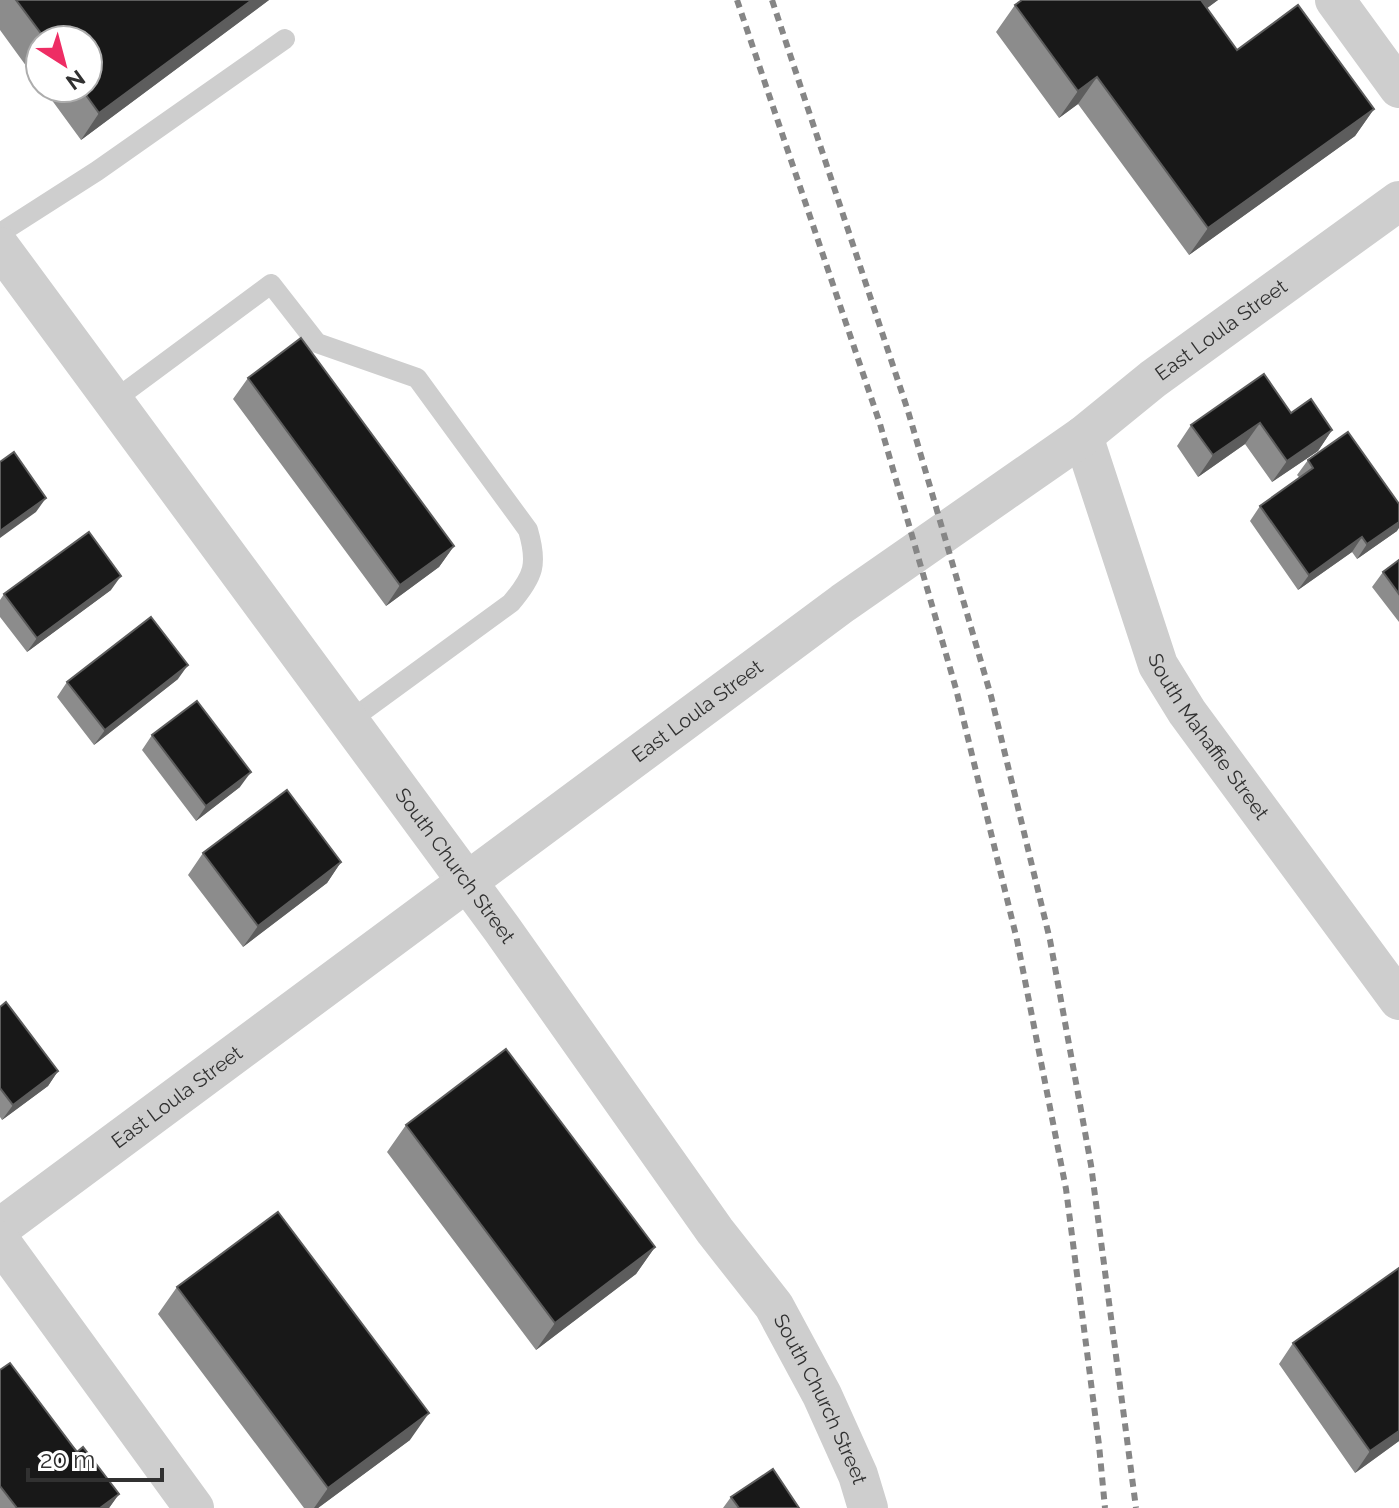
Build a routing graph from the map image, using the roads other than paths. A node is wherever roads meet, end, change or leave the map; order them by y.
1 (1335, 0) edge
2 (285, 39) dead end
3 (1399, 88) edge
4 (1399, 201) edge
5 (0, 233) edge
6 (0, 247) edge
7 (113, 401) junction
8 (1083, 436) junction
9 (348, 722) junction
10 (467, 884) junction
11 (1399, 1000) edge
12 (0, 1228) edge
13 (0, 1241) edge
14 (194, 1508) edge
15 (868, 1508) edge

1 - 3 street
2 - 5 lane
4 - 8 street, East Loula Street
6 - 7 street, South Church Street
7 - 9 street, South Church Street
7 - 9 lane
8 - 10 street, East Loula Street
8 - 11 street, South Mahaffie Street
9 - 10 street, South Church Street
10 - 12 street, East Loula Street
10 - 15 street, South Church Street
13 - 14 street

